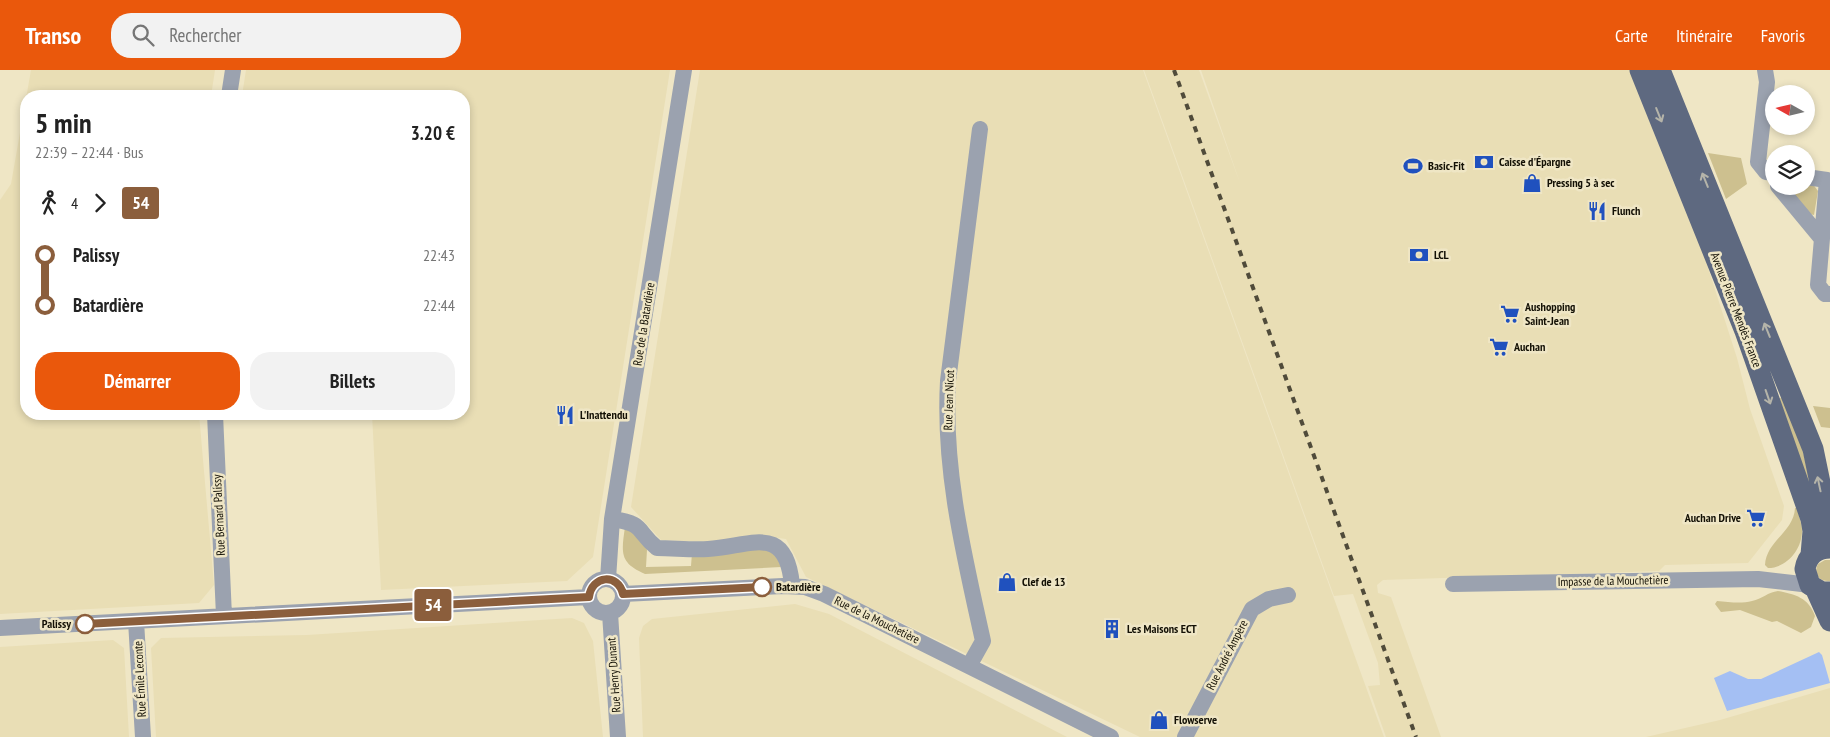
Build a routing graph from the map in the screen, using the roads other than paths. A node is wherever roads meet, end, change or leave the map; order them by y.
1 (233, 70) edge
2 (684, 70) edge
3 (1640, 70) edge
4 (1660, 70) edge
5 (1765, 70) edge
6 (230, 90) edge
7 (980, 129) dead end
8 (1765, 170) edge
9 (1815, 178) edge
10 (1829, 180) edge
11 (1785, 195) edge
12 (1821, 238) junction
13 (1830, 294) edge
14 (215, 420) edge
15 (612, 519) junction
16 (1830, 531) edge
17 (1816, 555) edge
18 (608, 579) junction
19 (1772, 580) junction
20 (1453, 584) dead end
21 (792, 586) junction
22 (1819, 589) edge
23 (623, 594) junction
24 (1288, 595) dead end
25 (589, 597) junction
26 (610, 613) junction
27 (224, 616) junction
28 (136, 621) junction
29 (1830, 621) edge
30 (0, 628) edge
31 (970, 666) junction
32 (143, 737) edge
33 (618, 737) edge
34 (1111, 737) edge
35 (1185, 737) edge

1 - 6 street
2 - 15 street, Rue de la Batardière
3 -> 17 main road, Avenue Pierre Mendès France
16 -> 4 main road, Avenue Pierre Mendès France
5 - 8 street
7 - 31 street, Rue Jean Nicot
9 - 10 street
10 - 12 street
11 - 12 street
12 - 13 street
14 - 27 street, Rue Bernard Palissy
15 - 18 street, Rue de la Batardière
15 - 21 street
17 - 19 street, Impasse de la Mouchetière
17 - 22 main road, Avenue Pierre Mendès France
18 - 23 street
18 - 25 street
19 - 20 street, Impasse de la Mouchetière
19 - 22 street, Impasse de la Mouchetière
21 - 23 street, Rue de la Mouchetière
21 - 31 street, Rue de la Mouchetière
22 - 29 main road, Avenue Pierre Mendès France
23 - 26 street
24 - 35 street, Rue André Ampère
25 - 26 street
25 - 27 street
26 - 33 street, Rue Henry Dunant
27 - 28 street
28 - 30 street
28 - 32 street, Rue Émile Leconte
31 - 34 street, Rue de la Mouchetière

